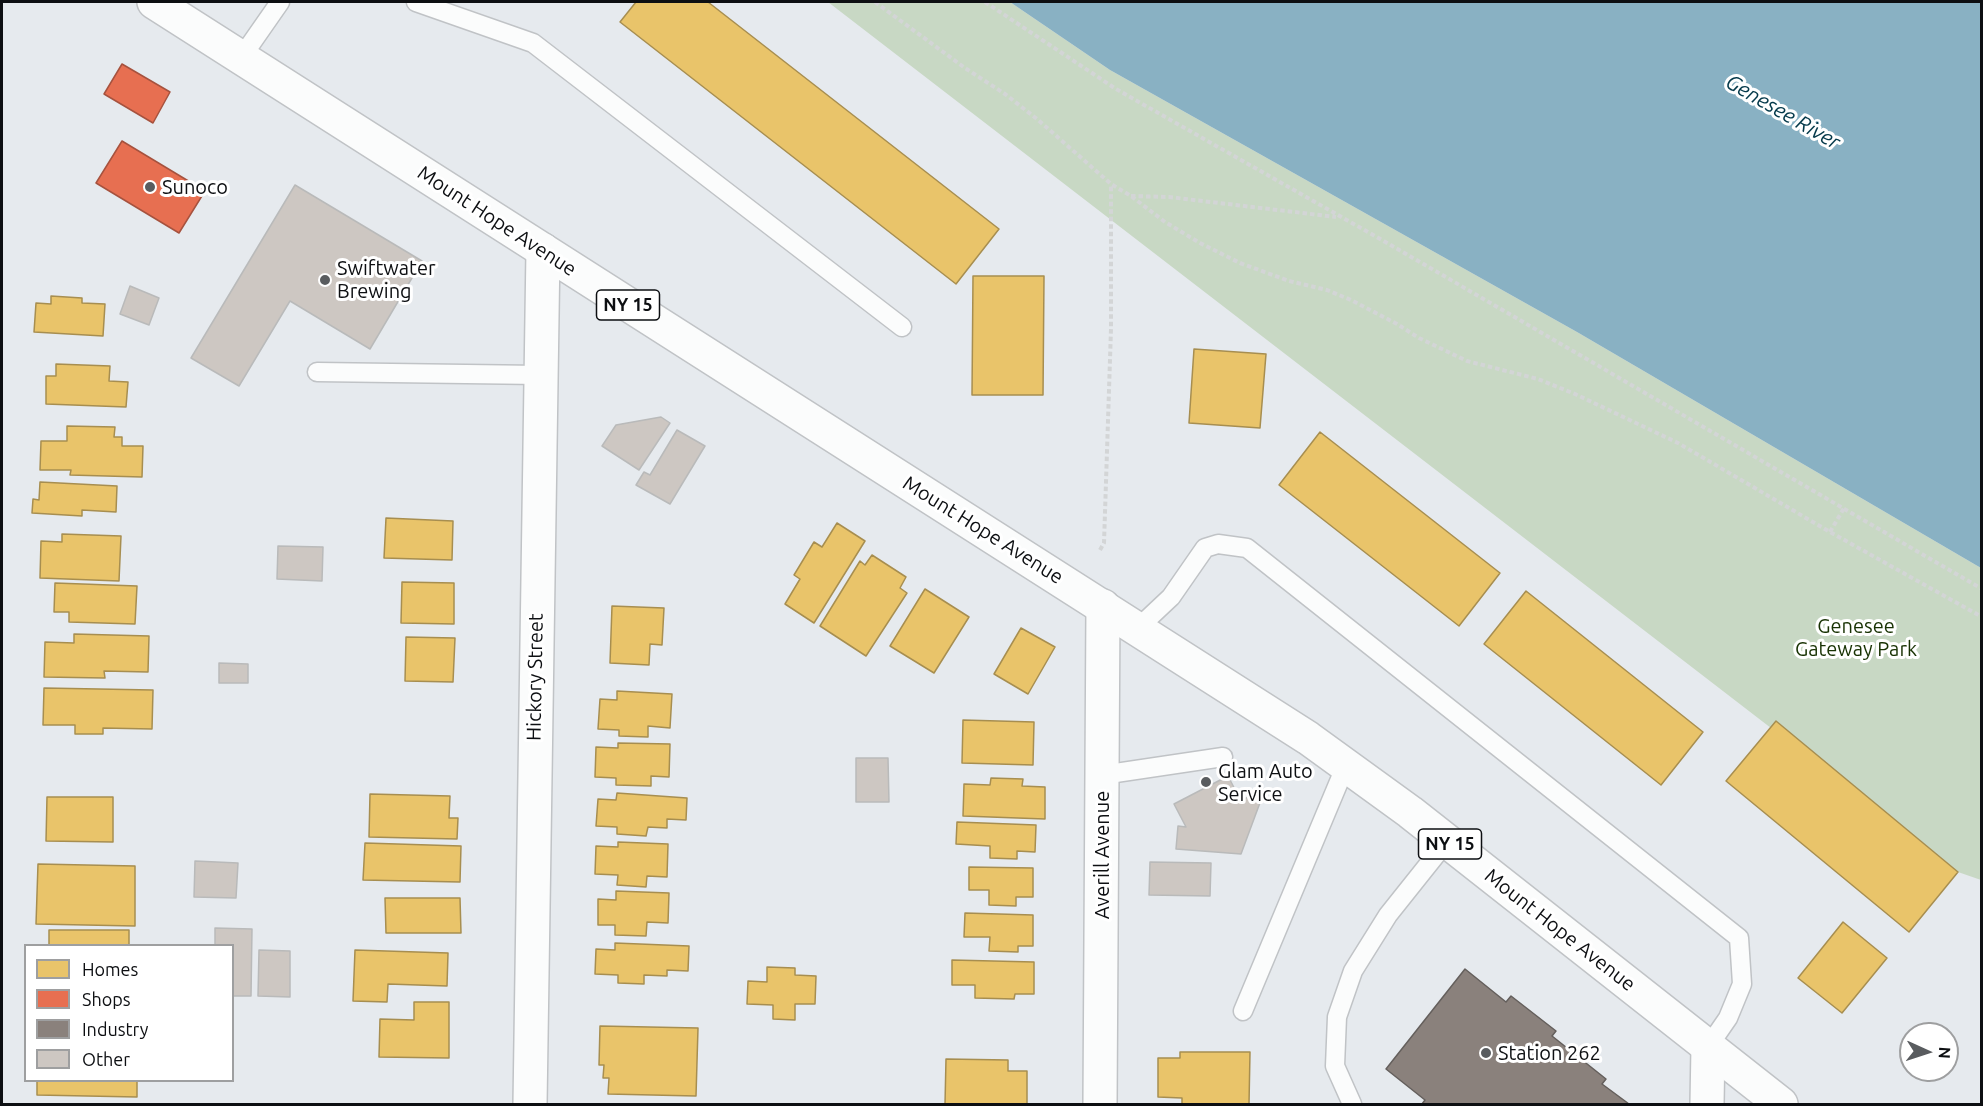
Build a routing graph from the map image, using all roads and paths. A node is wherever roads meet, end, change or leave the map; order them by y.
1 (154, 2) edge
2 (280, 2) edge
3 (416, 2) edge
4 (875, 2) edge
5 (985, 2) edge
6 (241, 58) junction
7 (1110, 184) junction
8 (1131, 196) junction
9 (1339, 217) junction
10 (543, 250) junction
11 (902, 327) dead end
12 (317, 372) dead end
13 (540, 375) junction
14 (1844, 508) junction
15 (1830, 532) junction
16 (1100, 550) dead end
17 (1982, 589) edge
18 (1103, 606) junction
19 (1982, 617) edge
20 (1138, 628) junction
21 (1223, 757) dead end
22 (1346, 765) junction
23 (1102, 775) junction
24 (1448, 841) junction
25 (1243, 1011) dead end
26 (1708, 1047) junction
27 (530, 1104) edge
28 (1100, 1104) edge
29 (1352, 1104) edge
30 (1707, 1104) edge
31 (1781, 1104) edge

1 - 6 main road, Mount Hope Avenue / NY 15
2 - 6 lane
3 - 11 lane
4 - 7 path
5 - 9 path
6 - 10 main road, Mount Hope Avenue / NY 15
7 - 8 path
7 - 16 path
8 - 9 path
8 - 15 path
9 - 14 path
10 - 13 main road, Hickory Street
10 - 18 main road, Mount Hope Avenue / NY 15
12 - 13 lane
13 - 27 main road, Hickory Street
14 - 15 path
14 - 17 path
15 - 19 path
18 - 20 main road, Mount Hope Avenue / NY 15
18 - 23 main road, Averill Avenue
20 - 22 main road, Mount Hope Avenue / NY 15
20 - 26 lane
21 - 23 lane
22 - 24 main road, Mount Hope Avenue / NY 15
22 - 25 lane
23 - 28 main road, Averill Avenue
24 - 26 main road, Mount Hope Avenue / NY 15
24 - 29 lane
26 - 30 main road
26 - 31 main road, Mount Hope Avenue / NY 15

